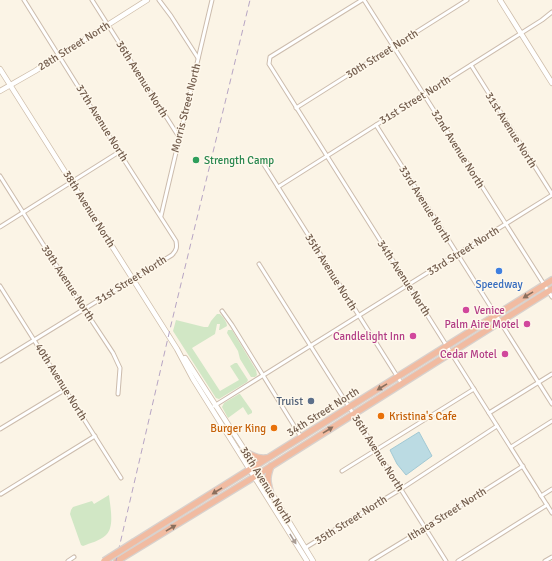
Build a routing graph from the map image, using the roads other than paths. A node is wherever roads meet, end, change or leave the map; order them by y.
1 (24, 0) edge
2 (92, 0) edge
3 (147, 0) edge
4 (160, 0) edge
5 (212, 0) edge
6 (363, 0) edge
7 (467, 0) edge
8 (500, 0) edge
9 (552, 12) edge
10 (108, 25) junction
11 (521, 34) junction
12 (393, 47) junction
13 (59, 55) junction
14 (198, 59) junction
15 (471, 65) junction
16 (0, 68) edge
17 (552, 83) edge
18 (10, 85) junction
19 (0, 91) edge
20 (424, 95) junction
21 (296, 108) junction
22 (376, 125) junction
23 (179, 137) junction
24 (119, 152) junction
25 (327, 156) junction
26 (261, 160) dead end
27 (0, 176) edge
28 (72, 182) junction
29 (278, 188) junction
30 (552, 194) edge
31 (23, 213) junction
32 (161, 216) junction
33 (505, 224) junction
34 (0, 227) edge
35 (177, 248) joint
36 (457, 254) junction
37 (259, 264) dead end
38 (132, 278) junction
39 (552, 280) edge
40 (408, 285) junction
41 (544, 285) junction
42 (0, 286) edge
43 (4, 291) junction
44 (550, 291) edge
45 (0, 294) edge
46 (552, 297) edge
47 (84, 309) junction
48 (222, 311) dead end
49 (496, 315) junction
50 (359, 316) junction
51 (500, 322) junction
52 (34, 339) junction
53 (310, 346) junction
54 (447, 346) junction
55 (452, 353) junction
56 (0, 361) edge
57 (552, 374) edge
58 (263, 375) junction
59 (398, 377) junction
60 (538, 383) junction
61 (402, 384) junction
62 (66, 389) junction
63 (474, 389) junction
64 (118, 394) dead end
65 (552, 404) edge
66 (213, 406) junction
67 (349, 407) junction
68 (489, 413) junction
69 (354, 414) junction
70 (552, 421) edge
71 (320, 425) junction
72 (498, 426) junction
73 (0, 429) edge
74 (95, 436) junction
75 (301, 437) junction
76 (306, 445) junction
77 (511, 447) junction
78 (376, 451) junction
79 (246, 452) junction
80 (268, 458) junction
81 (255, 466) junction
82 (271, 466) junction
83 (522, 466) junction
84 (250, 470) junction
85 (342, 471) dead end
86 (257, 475) junction
87 (121, 478) dead end
88 (401, 489) junction
89 (552, 489) edge
90 (270, 491) junction
91 (1, 494) dead end
92 (541, 496) junction
93 (547, 505) junction
94 (552, 513) edge
95 (425, 528) junction
96 (305, 548) junction
97 (74, 557) dead end
98 (552, 557) edge
99 (68, 561) edge
100 (104, 561) edge
101 (118, 561) edge
102 (307, 561) edge
103 (313, 561) edge
104 (371, 561) edge
105 (446, 561) edge
106 (458, 561) edge
107 (545, 561) edge

1 - 13 street, 37th Avenue North
2 - 10 street, 36th Avenue North
3 - 10 main road, 28th Street North
4 - 14 street
5 - 14 street, Morris Street North
6 - 12 street, 32nd Avenue North
6 - 21 street, 34th Avenue North
7 - 12 street, 30th Street North
8 - 11 main road
9 - 11 street, 31st Street North
10 - 13 main road, 28th Street North
10 - 23 street, 36th Avenue North
11 - 15 street, 31st Street North
11 - 17 main road
12 - 20 street, 32nd Avenue North
12 - 21 street, 30th Street North
13 - 18 main road, 28th Street North
13 - 24 street, 37th Avenue North
14 - 23 street, Morris Street North
15 - 20 street, 31st Street North
15 - 30 street, 31st Avenue North
16 - 18 main road, 38th Avenue North
18 - 19 main road, 28th Street North
18 - 28 main road, 38th Avenue North
20 - 22 street, 31st Street North
20 - 33 street, 32nd Avenue North
21 - 25 street, 34th Avenue North
22 - 25 street, 31st Street North
22 - 36 street, 33rd Avenue North
23 - 32 street, Morris Street North
24 - 28 street
24 - 32 street, 37th Avenue North
25 - 29 street, 31st Street North
25 - 40 street, 34th Avenue North
26 - 29 street, 35th Avenue North
27 - 31 street, 39th Avenue North
28 - 31 street
28 - 38 main road, 38th Avenue North
29 - 50 street, 35th Avenue North
30 - 33 street, 33rd Street North
31 - 34 street
31 - 47 street, 39th Avenue North
32 - 35 street, 37th Avenue North
33 - 36 street, 33rd Street North
33 - 41 street, 32nd Avenue North
35 - 38 street, 31st Street North
36 - 40 street, 33rd Street North
36 - 49 street, 33rd Avenue North
37 - 53 street, 36th Avenue North
38 - 47 street, 31st Street North
38 - 66 main road, 38th Avenue North
39 - 41 highway, 34th Street North
40 - 50 street, 33rd Street North
40 - 54 street, 34th Avenue North
41 - 44 street, 32nd Avenue North
41 -> 49 highway, 34th Street North
42 - 43 street, 40th Avenue North
43 - 45 street
43 - 52 street, 40th Avenue North
44 - 46 street, 32nd Avenue North
44 - 51 highway, 34th Street North
47 - 52 street, 31st Street North
47 - 64 street, 39th Avenue North
48 - 58 street
49 - 51 street, 33rd Avenue North
49 - 54 highway, 34th Street North
50 - 53 street, 33rd Street North
50 - 59 street, 35th Avenue North
51 - 55 highway, 34th Street North
51 - 60 street, 33rd Avenue North
52 - 56 street, 31st Street North
52 - 62 street, 40th Avenue North
53 - 58 street, 33rd Street North
53 - 67 street, 36th Avenue North
54 - 55 street, 34th Avenue North
54 - 59 highway, 34th Street North
55 - 61 highway, 34th Street North
55 - 63 street, 34th Avenue North
57 - 60 street
58 - 66 street, 33rd Street North
58 - 75 street
59 - 61 street, 35th Avenue North
59 -> 67 highway, 34th Street North
60 - 65 street, 33rd Avenue North
60 - 68 street
61 - 69 highway, 34th Street North
62 - 73 street
62 - 74 street, 40th Avenue North
63 - 68 street, 34th Avenue North
63 - 78 street
66 - 79 main road, 38th Avenue North
66 - 84 main road, 38th Avenue North
67 - 69 street, 36th Avenue North
67 - 71 highway, 34th Street North
68 - 72 street, 34th Avenue North
76 -> 69 highway, 34th Street North
69 - 78 street, 36th Avenue North
70 - 77 street
71 - 75 highway, 34th Street North
71 - 76 highway
72 - 77 street, 34th Avenue North
72 - 88 street, 35th Street North
74 - 87 street, 40th Avenue North
74 - 91 street
75 - 80 highway, 34th Street North
76 - 82 highway, 34th Street North
77 - 83 street, 34th Avenue North
78 - 85 street
78 - 88 street, 36th Avenue North
79 - 80 highway
79 - 81 main road, 38th Avenue North
80 - 81 highway, 34th Street North
81 - 84 highway, 34th Street North
81 - 86 main road, 38th Avenue North
82 - 86 highway, 34th Street North
82 - 90 highway
83 - 92 street, 34th Avenue North
83 - 95 street, Ithaca Street North
84 - 86 main road, 38th Avenue North
84 -> 100 highway, 34th Street North, bridge
86 - 90 main road, 38th Avenue North
101 -> 86 highway, 34th Street North
86 -> 102 main road, 38th Avenue North
88 - 95 street, 36th Avenue North
88 - 96 street, 35th Street North
89 - 92 street
90 - 96 main road, 38th Avenue North
92 - 93 street, 34th Avenue North
93 - 94 street, 34th Avenue North
93 - 106 street
95 - 104 street, Ithaca Street North
95 - 105 street, 36th Avenue North
96 - 103 main road, 38th Avenue North
97 - 99 street
98 - 107 street

